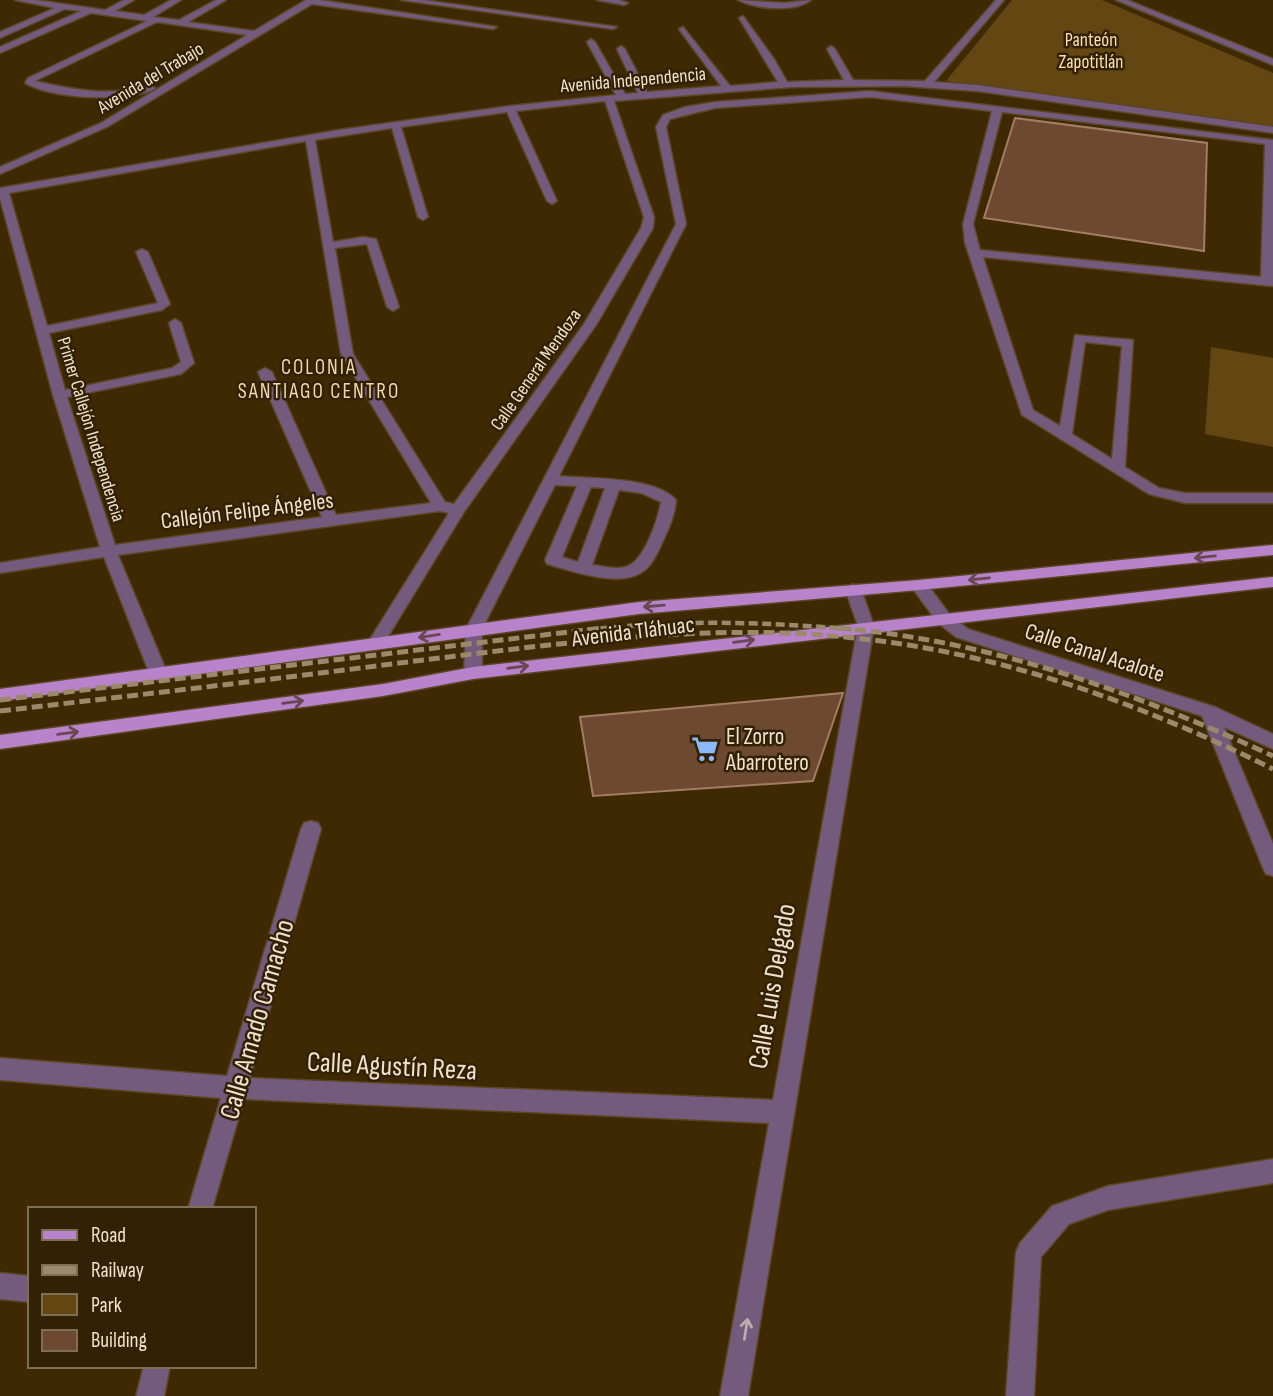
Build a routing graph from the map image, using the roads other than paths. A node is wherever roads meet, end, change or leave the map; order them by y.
1 (19, 0) edge
2 (130, 0) edge
3 (177, 0) edge
4 (222, 0) edge
5 (405, 0) edge
6 (601, 0) edge
7 (742, 0) edge
8 (807, 0) edge
9 (1000, 0) edge
10 (1120, 0) edge
11 (311, 1) edge
12 (624, 3) dead end
13 (65, 6) junction
14 (90, 10) junction
15 (107, 12) junction
16 (146, 17) junction
17 (743, 18) dead end
18 (157, 19) junction
19 (182, 22) junction
20 (493, 27) dead end
21 (613, 27) dead end
22 (683, 29) dead end
23 (256, 34) junction
24 (0, 35) edge
25 (591, 42) dead end
26 (621, 49) dead end
27 (831, 49) dead end
28 (0, 50) edge
29 (1273, 62) edge
30 (163, 80) dead end
31 (849, 82) junction
32 (928, 83) junction
33 (784, 85) junction
34 (727, 88) junction
35 (643, 94) junction
36 (615, 97) junction
37 (998, 108) junction
38 (510, 110) junction
39 (396, 125) junction
40 (1273, 130) edge
41 (310, 138) junction
42 (0, 172) edge
43 (1, 191) edge
44 (552, 201) dead end
45 (423, 217) dead end
46 (327, 246) junction
47 (142, 252) dead end
48 (976, 253) junction
49 (1270, 281) edge
50 (393, 307) dead end
51 (174, 323) dead end
52 (42, 331) junction
53 (265, 372) dead end
54 (60, 395) junction
55 (1065, 437) junction
56 (1118, 469) junction
57 (551, 480) junction
58 (585, 484) junction
59 (613, 485) junction
60 (1273, 498) edge
61 (440, 506) junction
62 (458, 510) junction
63 (331, 522) junction
64 (1273, 550) edge
65 (108, 551) junction
66 (0, 568) edge
67 (583, 569) junction
68 (1273, 582) edge
69 (919, 585) junction
70 (853, 589) junction
71 (944, 619) junction
72 (866, 626) junction
73 (474, 629) junction
74 (375, 644) junction
75 (473, 673) junction
76 (159, 675) junction
77 (0, 695) edge
78 (1209, 712) junction
79 (0, 742) edge
80 (1273, 742) edge
81 (311, 829) dead end
82 (1273, 868) edge
83 (0, 1069) edge
84 (236, 1088) junction
85 (781, 1112) junction
86 (1273, 1171) edge
87 (201, 1207) edge
88 (0, 1286) edge
89 (28, 1289) edge
90 (157, 1368) edge
91 (150, 1396) edge
92 (734, 1396) edge
93 (1020, 1396) edge

1 - 13 street
2 - 15 street
3 - 16 street
4 - 19 street
5 - 21 street
6 - 12 street
7 - 8 street
9 - 32 street
10 - 29 street
11 - 20 street
11 - 23 street, Avenida del Trabajo
13 - 14 street
13 - 24 street
14 - 15 street
14 - 28 street
15 - 16 street
16 - 18 street
17 - 33 street
18 - 19 street
18 - 30 street
19 - 23 street
22 - 34 street
23 - 42 street, Avenida del Trabajo
25 - 36 street, Calle General Mendoza
26 - 35 street
27 - 31 street
31 - 32 street, Avenida Independencia
31 - 33 street, Avenida Independencia
32 - 40 street, Avenida Independencia
33 - 34 street, Avenida Independencia
34 - 35 street, Avenida Independencia
35 - 36 street, Avenida Independencia
36 - 38 street, Avenida Independencia
36 - 62 street, Calle General Mendoza
37 - 48 street
37 - 49 street
37 - 57 street
38 - 39 street, Avenida Independencia
38 - 44 street
39 - 41 street, Avenida Independencia
39 - 45 street
41 - 43 street, Avenida Independencia
41 - 46 street
43 - 52 street, Primer Callejón Independencia
46 - 50 street
46 - 61 street
47 - 52 street
48 - 49 street
48 - 55 street
51 - 54 street
52 - 54 street, Primer Callejón Independencia
53 - 63 street
54 - 65 street, Primer Callejón Independencia
55 - 56 street
55 - 56 street
56 - 60 street
57 - 58 street
57 - 73 street
58 - 59 street
58 - 67 street
59 - 67 street
59 - 67 street
61 - 62 street, Callejón Felipe Ángeles
61 - 63 street, Callejón Felipe Ángeles
62 - 74 street, Calle General Mendoza
63 - 65 street, Callejón Felipe Ángeles
64 -> 69 main road, Avenida Tláhuac
65 - 66 street, Callejón Felipe Ángeles
65 - 76 street, Primer Callejón Independencia
68 - 71 main road, Avenida Tláhuac
69 - 70 main road, Avenida Tláhuac
69 - 71 street, Calle Canal Acalote
70 - 72 street, Calle Luis Delgado
70 -> 73 main road, Avenida Tláhuac
71 - 72 main road, Avenida Tláhuac
71 - 78 street, Calle Canal Acalote
75 -> 72 main road, Avenida Tláhuac
72 - 85 street, Calle Luis Delgado
73 -> 74 main road, Avenida Tláhuac
73 - 75 street
74 - 76 main road, Avenida Tláhuac
79 -> 75 main road, Avenida Tláhuac
76 - 77 main road, Avenida Tláhuac
78 - 80 street, Calle Canal Acalote
78 - 82 street
81 - 84 street, Calle Amado Camacho
83 - 84 street, Calle Agustín Reza
84 - 85 street, Calle Agustín Reza
84 - 87 street, Calle Amado Camacho
92 -> 85 street, Calle Luis Delgado
86 - 93 street
88 - 89 street
90 - 91 street

